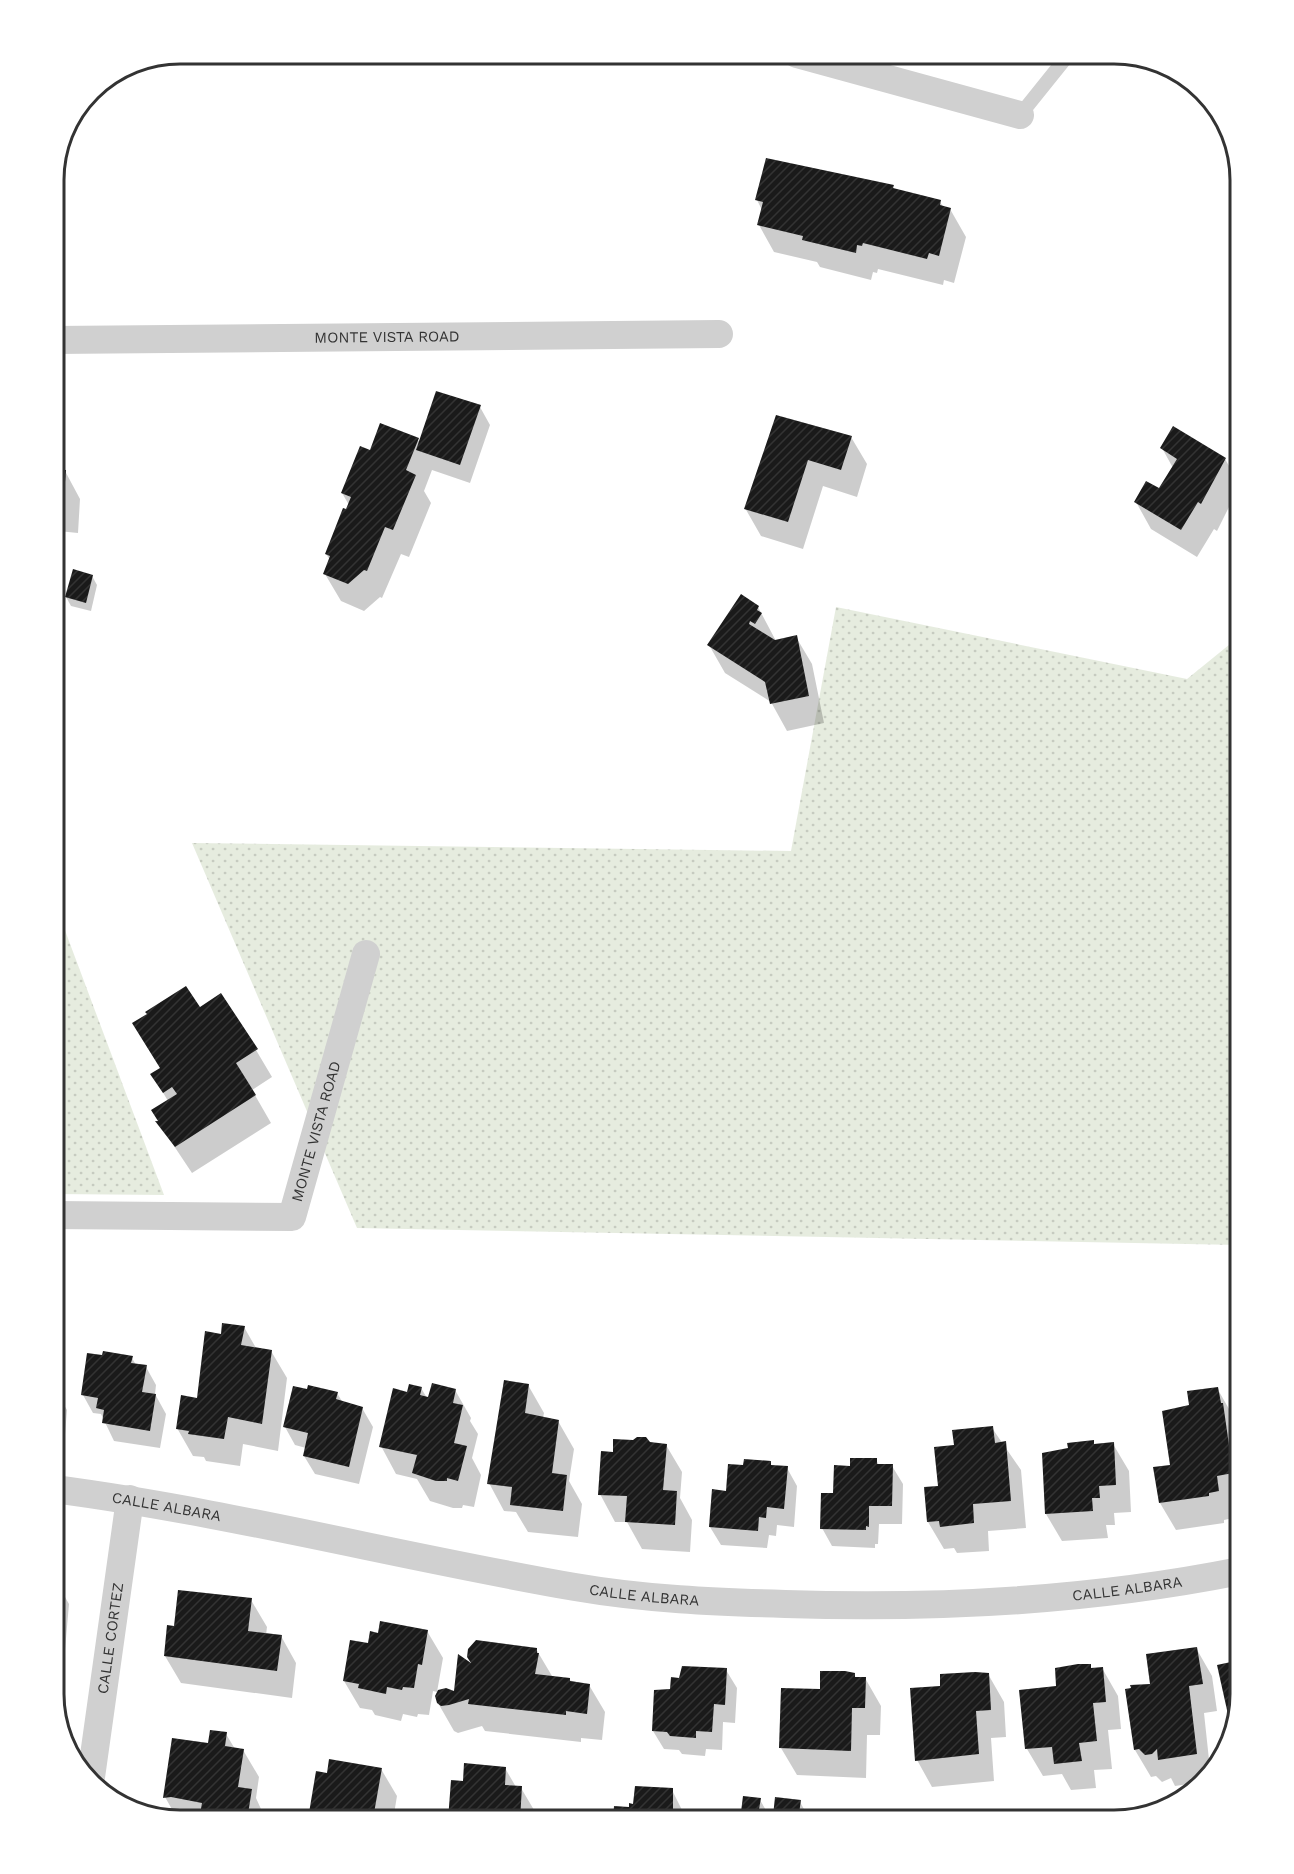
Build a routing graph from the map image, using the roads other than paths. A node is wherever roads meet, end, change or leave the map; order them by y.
1 (839, 65) edge
2 (1060, 65) edge
3 (1020, 115) joint
4 (719, 334) dead end
5 (65, 340) edge
6 (366, 954) dead end
7 (64, 1215) edge
8 (64, 1490) edge
9 (130, 1499) junction
10 (1230, 1573) edge
11 (92, 1768) edge

1 - 3 street
2 - 3 lane
4 - 5 street, MONTE VISTA ROAD
6 - 7 street, MONTE VISTA ROAD
8 - 9 street, CALLE ALBARA
9 - 10 street, CALLE ALBARA
9 - 11 street, CALLE CORTEZ

